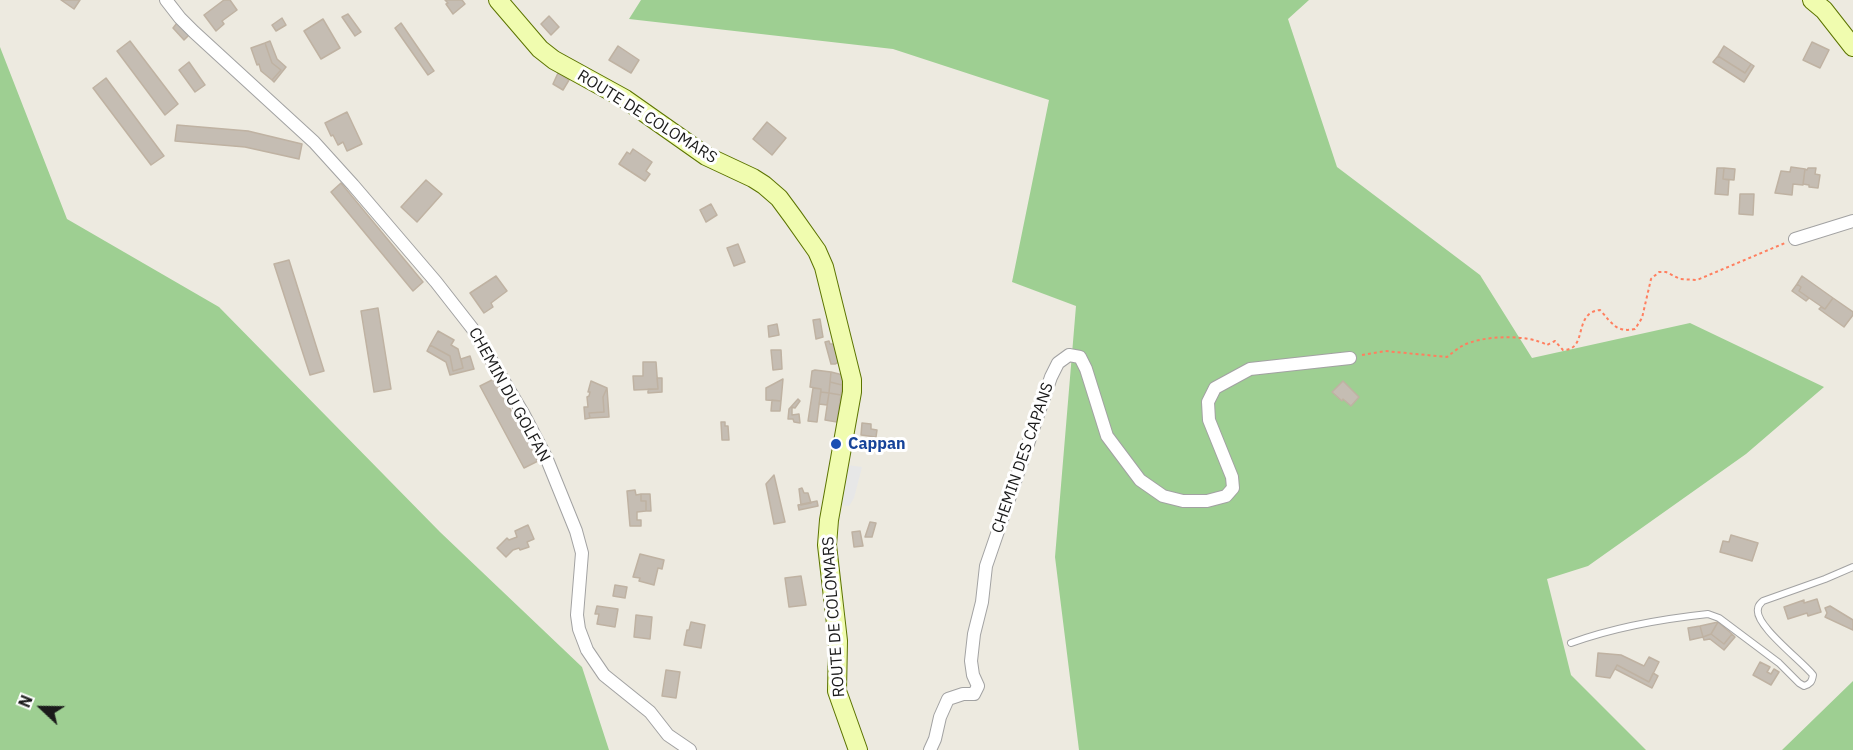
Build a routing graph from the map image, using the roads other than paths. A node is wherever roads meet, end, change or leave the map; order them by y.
1 (166, 0) edge
2 (498, 0) edge
3 (1812, 0) edge
4 (1853, 47) edge
5 (1853, 221) edge
6 (1795, 239) road end
7 (1350, 358) road end
8 (1853, 567) edge
9 (1571, 643) dead end
10 (690, 750) edge
11 (858, 750) edge
12 (930, 750) edge

1 - 10 street, CHEMIN DU GOLFAN
2 - 11 main road, ROUTE DE COLOMARS
3 - 4 main road
5 - 6 street
7 - 12 street, CHEMIN DES CAPANS
8 - 9 lane

